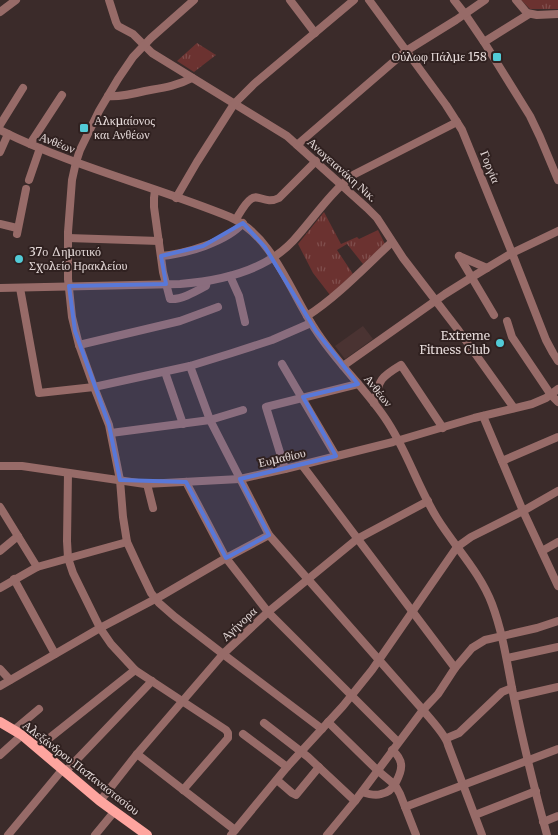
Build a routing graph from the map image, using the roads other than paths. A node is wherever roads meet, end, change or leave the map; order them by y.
1 (16, 0) edge
2 (109, 0) edge
3 (194, 0) edge
4 (290, 0) edge
5 (354, 0) edge
6 (369, 0) edge
7 (454, 0) edge
8 (485, 0) edge
9 (516, 0) edge
10 (0, 12) edge
11 (465, 14) junction
12 (530, 14) junction
13 (558, 14) edge
14 (315, 32) junction
15 (484, 42) junction
16 (143, 45) junction
17 (406, 51) junction
18 (192, 78) junction
19 (23, 88) dead end
20 (62, 95) dead end
21 (108, 96) junction
22 (234, 104) junction
23 (457, 122) junction
24 (0, 125) edge
25 (0, 130) edge
26 (8, 134) junction
27 (30, 144) junction
28 (297, 145) junction
29 (40, 148) junction
30 (0, 152) edge
31 (558, 154) edge
32 (549, 158) junction
33 (316, 161) junction
34 (76, 162) junction
35 (28, 180) dead end
36 (558, 180) edge
37 (342, 184) junction
38 (26, 189) dead end
39 (155, 190) junction
40 (176, 198) junction
41 (239, 221) junction
42 (0, 224) edge
43 (558, 231) edge
44 (68, 238) junction
45 (159, 241) junction
46 (392, 242) junction
47 (512, 253) junction
48 (161, 256) junction
49 (272, 257) junction
50 (487, 268) junction
51 (230, 276) junction
52 (471, 278) junction
53 (207, 281) junction
54 (166, 284) junction
55 (69, 286) junction
56 (0, 288) edge
57 (20, 288) junction
58 (436, 301) junction
59 (218, 307) dead end
60 (494, 315) dead end
61 (309, 320) junction
62 (507, 321) dead end
63 (244, 322) dead end
64 (79, 345) junction
65 (558, 360) edge
66 (282, 364) dead end
67 (190, 366) junction
68 (343, 366) junction
69 (165, 372) junction
70 (358, 384) junction
71 (94, 387) junction
72 (558, 389) edge
73 (551, 395) junction
74 (303, 397) junction
75 (558, 402) edge
76 (374, 403) junction
77 (514, 408) junction
78 (242, 410) dead end
79 (483, 416) junction
80 (210, 420) junction
81 (183, 424) junction
82 (443, 428) junction
83 (111, 433) junction
84 (558, 437) edge
85 (399, 441) junction
86 (336, 456) junction
87 (502, 461) junction
88 (302, 465) junction
89 (0, 466) edge
90 (285, 470) junction
91 (68, 473) junction
92 (240, 479) junction
93 (120, 480) junction
94 (186, 482) junction
95 (147, 484) junction
96 (558, 491) edge
97 (428, 501) junction
98 (0, 507) edge
99 (153, 508) dead end
100 (523, 511) junction
101 (268, 535) junction
102 (18, 536) junction
103 (358, 538) junction
104 (127, 542) junction
105 (558, 542) edge
106 (457, 547) junction
107 (0, 551) edge
108 (542, 551) junction
109 (68, 558) junction
110 (226, 558) junction
111 (37, 567) junction
112 (14, 580) junction
113 (308, 580) junction
114 (558, 586) edge
115 (0, 588) edge
116 (156, 599) junction
117 (413, 610) junction
118 (268, 612) junction
119 (558, 621) edge
120 (100, 628) junction
121 (502, 636) junction
122 (558, 646) edge
123 (55, 654) junction
124 (223, 654) junction
125 (507, 658) junction
126 (378, 660) junction
127 (455, 668) junction
128 (0, 669) edge
129 (135, 670) junction
130 (10, 680) junction
131 (152, 681) junction
132 (0, 686) edge
133 (558, 687) edge
134 (512, 688) junction
135 (352, 695) junction
136 (514, 697) junction
137 (183, 702) junction
138 (39, 709) dead end
139 (423, 710) junction
140 (1, 723) edge
141 (264, 723) dead end
142 (325, 726) junction
143 (18, 733) junction
144 (243, 734) dead end
145 (447, 738) junction
146 (398, 742) junction
147 (37, 748) junction
148 (558, 749) edge
149 (392, 750) junction
150 (302, 752) junction
151 (0, 754) edge
152 (137, 754) junction
153 (528, 760) junction
154 (319, 767) junction
155 (288, 768) junction
156 (377, 770) junction
157 (63, 771) junction
158 (277, 780) junction
159 (395, 785) junction
160 (463, 785) junction
161 (183, 790) junction
162 (536, 791) junction
163 (362, 792) junction
164 (100, 801) junction
165 (355, 801) junction
166 (405, 807) junction
167 (114, 812) junction
168 (474, 815) junction
169 (558, 816) edge
170 (543, 822) junction
171 (233, 833) edge
172 (8, 835) edge
173 (95, 835) edge
174 (147, 835) edge
175 (328, 835) edge
176 (414, 835) edge
177 (482, 835) edge
178 (547, 835) edge

1 - 10 street
2 - 16 street, Ανωγειανάκη Νικ.
3 - 16 street
4 - 14 street
5 - 14 street
6 - 17 street, Γοργία
7 - 11 street
8 - 11 street
9 - 12 street
11 - 15 street
11 - 17 street
12 - 13 street
12 - 15 street
14 - 22 street
15 - 32 street
16 - 18 street, Ανωγειανάκη Νικ.
16 - 21 street
17 - 23 street, Γοργία
17 - 28 street
18 - 21 street
18 - 22 street, Ανωγειανάκη Νικ.
19 - 24 street
20 - 27 street
21 - 34 street
22 - 28 street, Ανωγειανάκη Νικ.
22 - 40 street
23 - 37 street
23 - 47 street, Γοργία
25 - 26 street, Ανθέων
26 - 27 street, Ανθέων
26 - 30 street
27 - 29 street, Ανθέων
28 - 33 street, Ανωγειανάκη Νικ.
29 - 34 street, Ανθέων
29 - 35 street
31 - 32 street
32 - 36 street
33 - 37 street, Ανωγειανάκη Νικ.
33 - 41 street
34 - 39 street, Ανθέων
34 - 44 street
37 - 46 street, Ανωγειανάκη Νικ.
37 - 49 street
38 - 42 street
39 - 40 street, Ανθέων
39 - 45 street
40 - 41 street, Ανθέων
41 - 48 street
41 - 49 street, Ανθέων
43 - 47 street
44 - 45 street
44 - 55 street
45 - 48 street
46 - 58 street, Ανωγειανάκη Νικ.
46 - 61 street
47 - 50 street
47 - 65 street, Γοργία
48 - 54 street
49 - 51 street
49 - 61 street, Ανθέων
50 - 52 street
50 - 52 street
51 - 53 street
51 - 63 street
52 - 58 street
52 - 60 street
53 - 54 street
53 - 54 street
54 - 55 street
55 - 57 street
55 - 64 street
56 - 57 street
57 - 71 street
58 - 68 street
58 - 77 street, Ανωγειανάκη Νικ.
59 - 64 street
61 - 67 street
61 - 68 street, Ανθέων
62 - 73 street
64 - 71 street
66 - 74 street
67 - 69 street
67 - 80 street
68 - 70 street, Ανθέων
69 - 71 street
69 - 81 street
70 - 74 street
70 - 76 street, Ανθέων
71 - 83 street
72 - 73 street, Ευμαθίου
73 - 75 street
73 - 77 street, Ευμαθίου
74 - 86 street
74 - 90 street
76 - 82 street
76 - 85 street, Ανθέων
77 - 79 street, Ευμαθίου
78 - 80 street
79 - 82 street, Ευμαθίου
79 - 87 street
80 - 81 street
80 - 92 street
81 - 83 street
82 - 85 street, Ευμαθίου
83 - 93 street
84 - 87 street
85 - 86 street, Ευμαθίου
85 - 97 street, Ανθέων
86 - 88 street, Ευμαθίου
87 - 100 street
88 - 90 street, Ευμαθίου
88 - 103 street
89 - 91 street, Ευμαθίου
90 - 92 street, Ευμαθίου
91 - 93 street, Ευμαθίου
91 - 109 street
92 - 94 street, Ευμαθίου
92 - 101 street
93 - 95 street, Ευμαθίου
93 - 104 street
94 - 95 street, Ευμαθίου
94 - 110 street
95 - 99 street
96 - 100 street
97 - 103 street, Αγήνορα
97 - 106 street, Ανθέων
98 - 102 street
100 - 106 street
100 - 108 street
101 - 110 street
101 - 113 street
102 - 107 street
102 - 111 street
103 - 113 street, Αγήνορα
103 - 117 street
104 - 109 street
104 - 116 street
105 - 108 street
106 - 117 street
106 - 121 street, Ανθέων
108 - 114 street
109 - 111 street
109 - 120 street
110 - 116 street
110 - 118 street
111 - 112 street
112 - 115 street
112 - 123 street
113 - 118 street, Αγήνορα
113 - 126 street
116 - 120 street
116 - 124 street
117 - 126 street
117 - 127 street
118 - 124 street, Αγήνορα
118 - 135 street
119 - 121 street
120 - 123 street
120 - 129 street
121 - 125 street, Ανθέων
121 - 127 street
122 - 125 street
123 - 130 street
124 - 137 street, Αγήνορα
124 - 142 street
125 - 134 street, Ανθέων
126 - 135 street
126 - 139 street
127 - 139 street
128 - 130 street
129 - 131 street
129 - 147 street
130 - 132 street
131 - 137 street
131 - 157 street
133 - 136 street
134 - 136 street, Ανθέων
134 - 145 street
135 - 142 street
135 - 146 street
136 - 153 street, Ανθέων
137 - 152 street, Αγήνορα
137 - 161 street
138 - 143 street
139 - 145 street
139 - 146 street
140 - 143 main road, Αλεξάνδρου Παπαναστασίου
141 - 150 street
142 - 150 street
142 - 156 street
143 - 147 main road, Αλεξάνδρου Παπαναστασίου
143 - 151 street
144 - 155 street
145 - 160 street
146 - 149 street
147 - 157 main road, Αλεξάνδρου Παπαναστασίου
148 - 153 street
149 - 156 street
149 - 159 street
150 - 154 street
150 - 155 street
152 - 161 street
152 - 164 street, Αγήνορα
153 - 160 street
153 - 162 street, Ανθέων
154 - 158 street
154 - 165 street
155 - 158 street
156 - 159 street
156 - 163 street
157 - 164 main road, Αλεξάνδρου Παπαναστασίου
157 - 172 street
158 - 171 street
159 - 163 street
159 - 166 street
160 - 166 street
160 - 168 street
161 - 171 street
162 - 168 street
162 - 170 street, Ανθέων
163 - 165 street
164 - 167 main road, Αλεξάνδρου Παπαναστασίου
165 - 175 street
166 - 176 street
167 - 173 street
167 - 174 main road, Αλεξάνδρου Παπαναστασίου
168 - 177 street
169 - 170 street
170 - 178 street, Ανθέων

